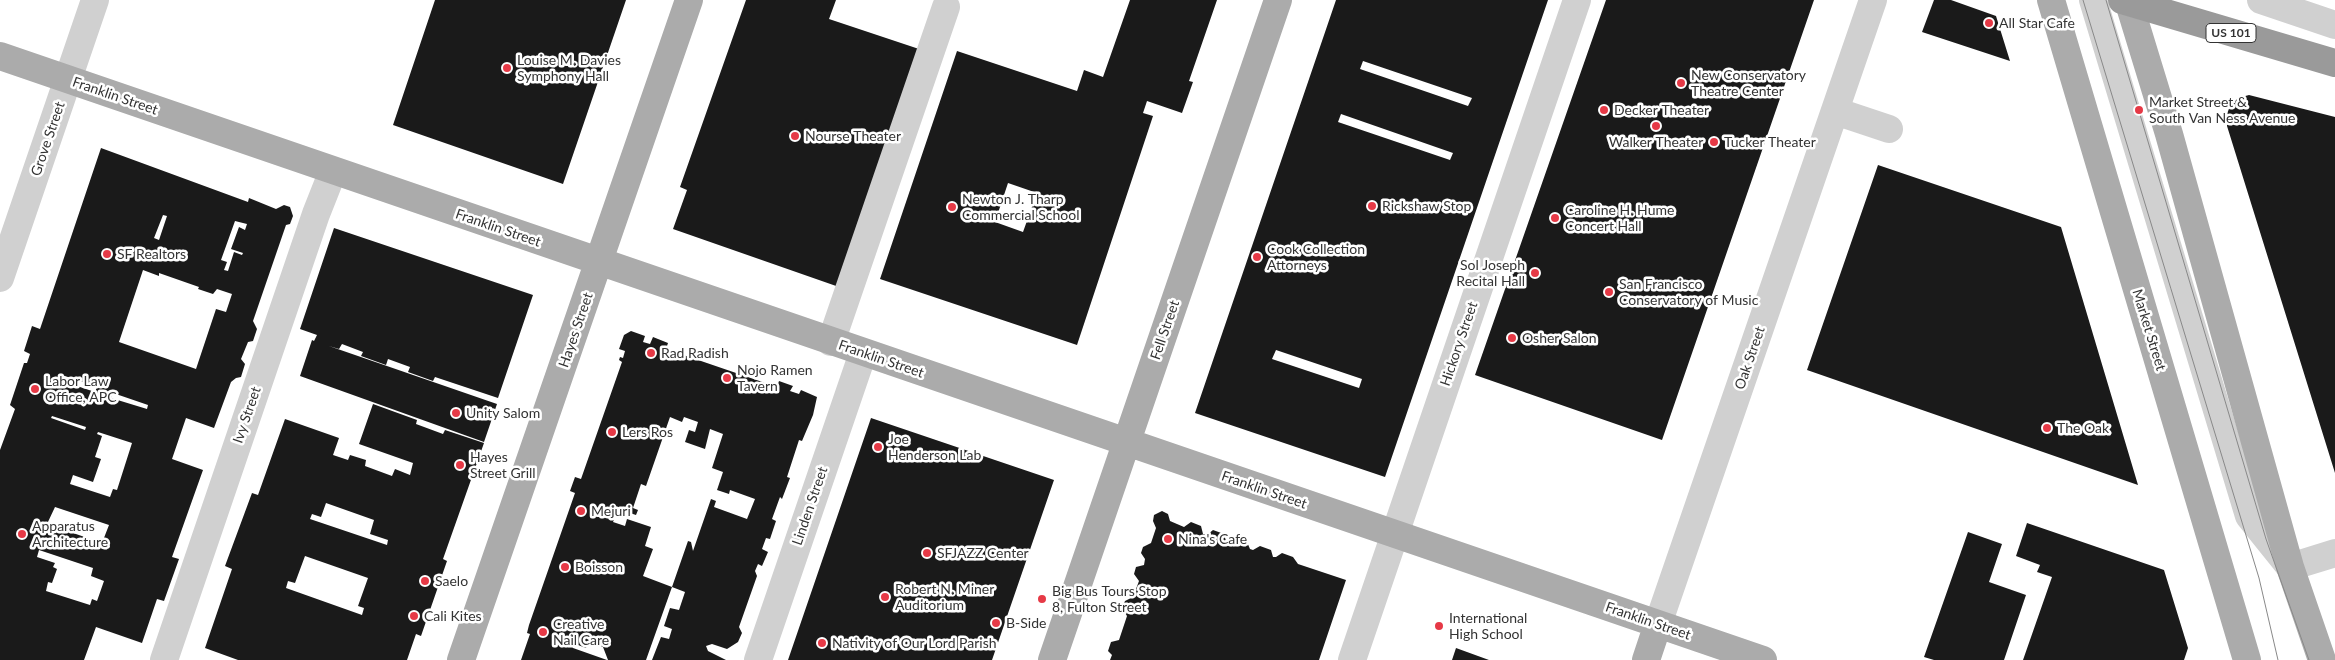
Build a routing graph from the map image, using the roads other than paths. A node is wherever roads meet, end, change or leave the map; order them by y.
1 (95, 0) edge
2 (689, 0) edge
3 (1278, 0) edge
4 (1577, 0) edge
5 (1873, 0) edge
6 (2051, 0) edge
7 (2093, 0) edge
8 (2262, 0) edge
9 (2126, 1) edge
10 (946, 7) dead end
11 (2335, 25) edge
12 (0, 56) edge
13 (2335, 63) edge
14 (68, 79) junction
15 (1835, 111) junction
16 (1889, 129) dead end
17 (333, 171) junction
18 (600, 262) junction
19 (0, 278) edge
20 (832, 342) junction
21 (863, 353) junction
22 (1126, 443) junction
23 (1395, 534) junction
24 (2335, 553) edge
25 (2290, 567) junction
26 (1658, 624) junction
27 (164, 660) edge
28 (461, 660) edge
29 (758, 660) edge
30 (1052, 660) edge
31 (1352, 660) edge
32 (1646, 660) edge
33 (1763, 660) edge
34 (2247, 660) edge
35 (2322, 660) edge

1 - 14 street, Grove Street
2 - 18 main road, Hayes Street
3 - 22 main road, Fell Street
4 - 23 street, Hickory Street
5 - 15 street, Oak Street
6 - 34 main road, Market Street
7 - 25 street
8 - 11 street
9 - 13 highway, US 101
9 - 25 main road
10 - 20 street
12 - 14 main road, Franklin Street
14 - 17 main road, Franklin Street
14 - 19 street, Grove Street
15 - 16 street
15 - 26 street, Oak Street
17 - 18 main road, Franklin Street
17 - 27 street, Ivy Street
18 - 20 main road, Franklin Street
18 - 28 main road, Hayes Street
20 - 21 main road, Franklin Street
21 - 22 main road, Franklin Street
21 - 29 street, Linden Street
22 - 23 main road, Franklin Street
22 - 30 main road, Fell Street
23 - 26 main road, Franklin Street
23 - 31 street, Hickory Street
24 - 25 street
25 - 35 main road
26 - 32 main road, Oak Street
26 - 33 main road, Franklin Street

